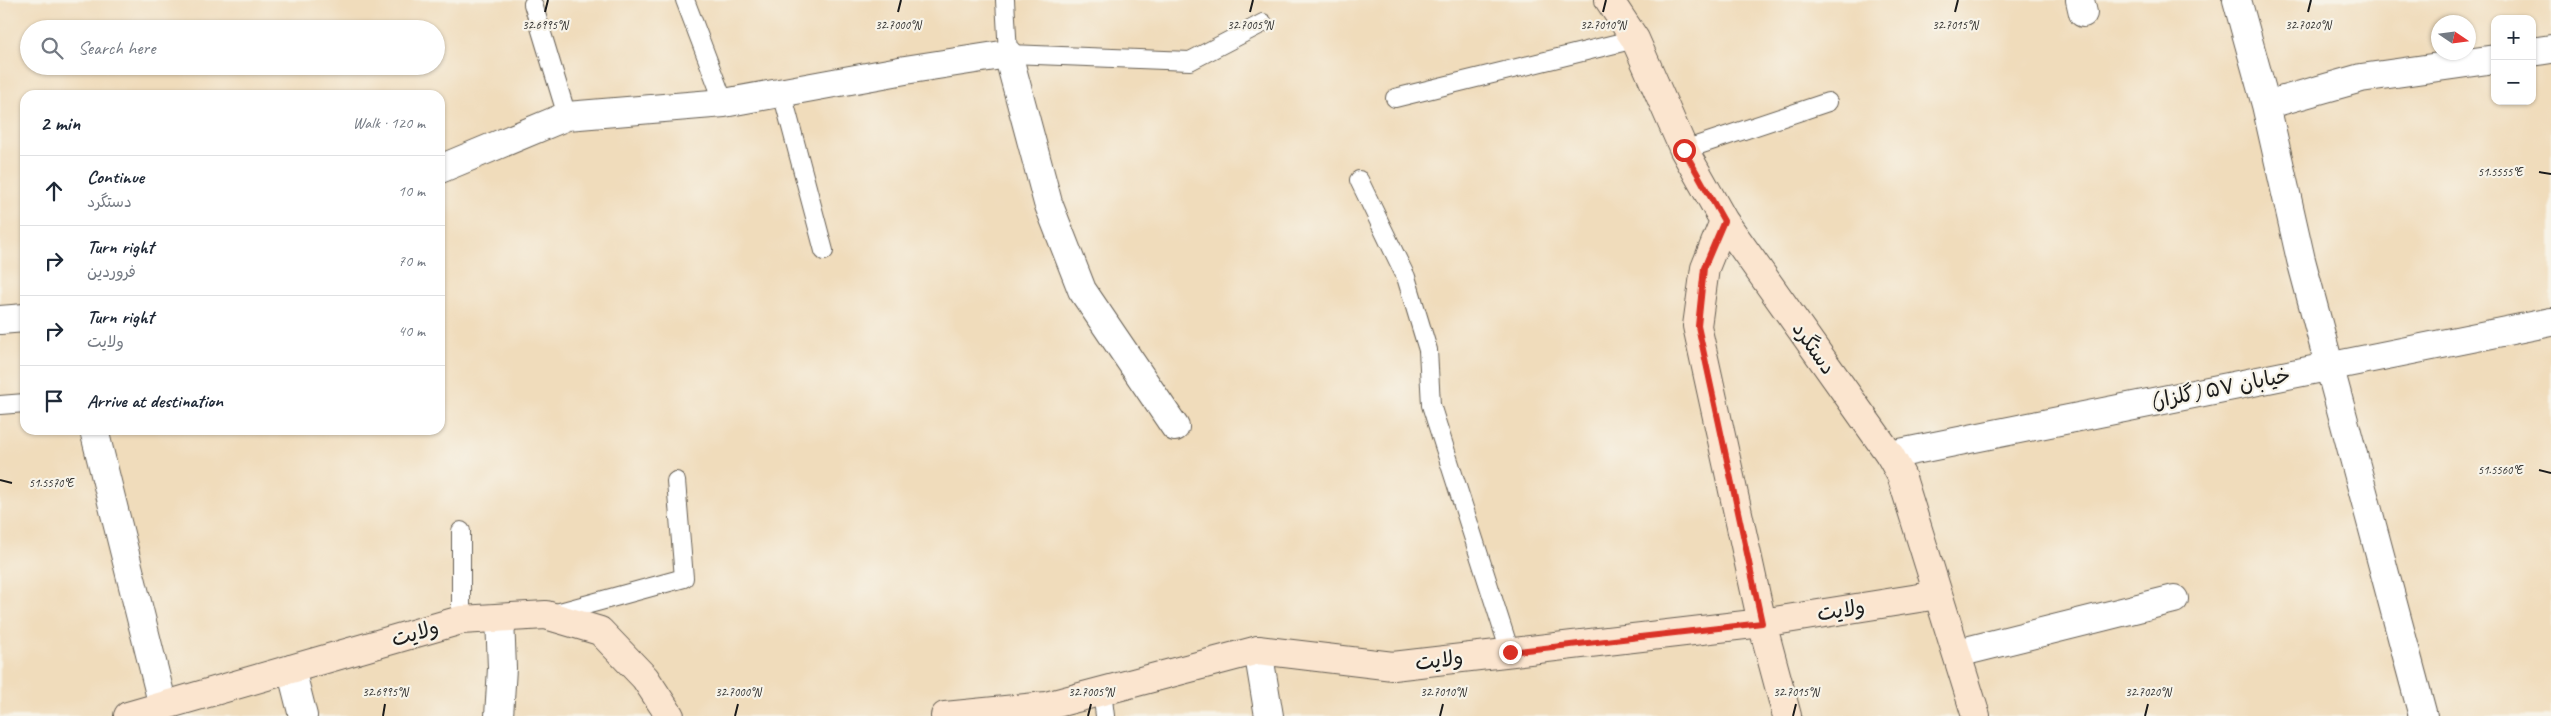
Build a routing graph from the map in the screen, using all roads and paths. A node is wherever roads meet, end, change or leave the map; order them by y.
1 (685, 0) edge
2 (1005, 0) edge
3 (1609, 0) edge
4 (2237, 0) edge
5 (533, 4) dead end
6 (1263, 23) dead end
7 (1635, 39) junction
8 (2551, 49) edge
9 (2536, 51) edge
10 (1008, 54) junction
11 (2491, 60) edge
12 (782, 93) junction
13 (1395, 98) dead end
14 (1828, 102) dead end
15 (724, 103) junction
16 (2266, 105) junction
17 (567, 116) junction
18 (1684, 150) junction
19 (445, 167) edge
20 (1359, 180) dead end
21 (1724, 221) junction
22 (824, 251) dead end
23 (20, 318) edge
24 (0, 320) edge
25 (2551, 322) edge
26 (2329, 366) junction
27 (20, 403) edge
28 (0, 405) edge
29 (1175, 427) dead end
30 (95, 435) edge
31 (1890, 455) junction
32 (676, 481) dead end
33 (461, 531) dead end
34 (1938, 595) junction
35 (2174, 599) dead end
36 (546, 616) junction
37 (500, 618) junction
38 (460, 620) junction
39 (1762, 623) junction
40 (1258, 650) junction
41 (1510, 652) junction
42 (1958, 653) junction
43 (291, 669) junction
44 (1103, 703) edge
45 (163, 706) junction
46 (128, 716) edge
47 (304, 716) edge
48 (499, 716) edge
49 (670, 716) edge
50 (945, 716) edge
51 (1269, 716) edge
52 (1787, 716) edge
53 (1976, 716) edge
54 (2423, 716) edge

1 - 15 lane
2 - 10 lane
3 - 7 street, دستگرد
4 - 16 street
5 - 17 lane
6 - 10 lane
7 - 13 lane
7 - 18 street, دستگرد
8 - 9 street
10 - 12 street
10 - 29 street
11 - 16 street
12 - 15 street
12 - 22 lane
14 - 18 lane
15 - 17 street
16 - 26 street
17 - 19 street
18 - 21 street, دستگرد
20 - 41 lane
21 - 31 street, دستگرد
21 - 39 street
23 - 24 street
25 - 26 street, خیابان ۵۷ (گلزار)
26 - 31 street, خیابان ۵۷ (گلزار)
26 - 54 street
27 - 28 lane
30 - 45 street
31 - 34 street, دستگرد
32 - 36 lane
33 - 38 lane
34 - 39 street, ولایت
34 - 42 street, دستگرد
35 - 42 street
36 - 37 street, ولایت
36 - 49 street, ولایت
37 - 38 street, ولایت
37 - 48 street
38 - 43 street, ولایت
39 - 41 street, ولایت
39 - 52 street
40 - 41 street, ولایت
40 - 44 street, ولایت
40 - 51 street
42 - 53 street, دستگرد
43 - 45 street, ولایت
43 - 47 street
44 - 50 street, ولایت
45 - 46 street, ولایت

